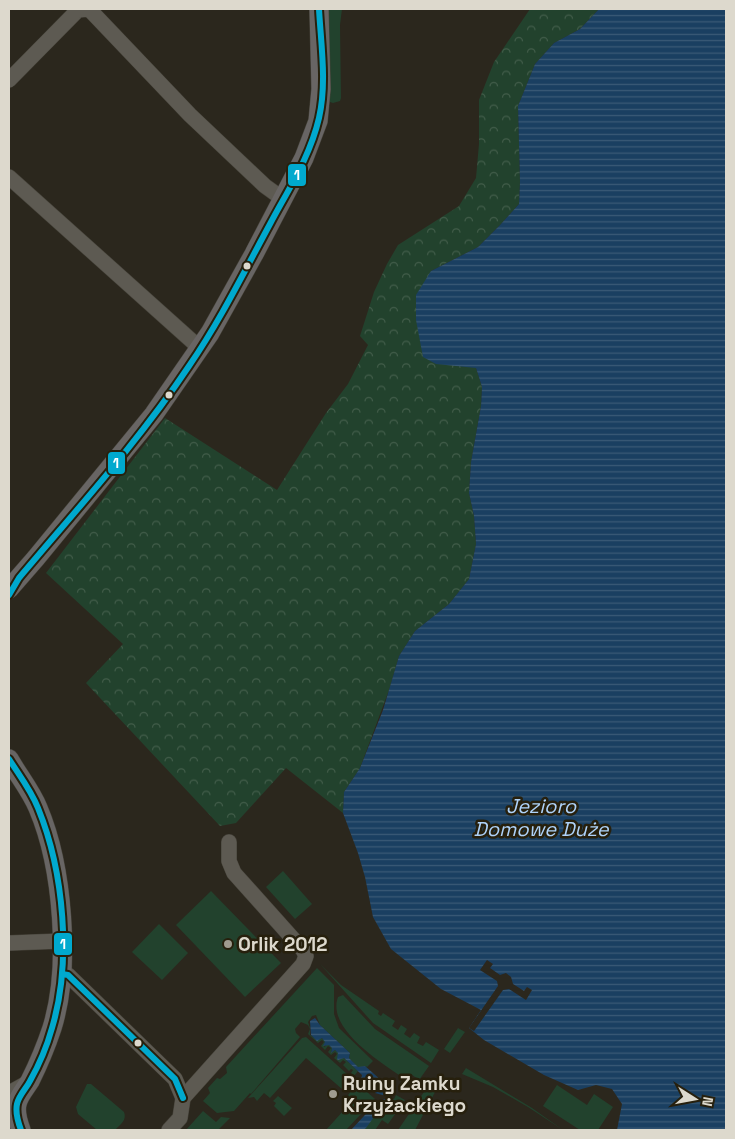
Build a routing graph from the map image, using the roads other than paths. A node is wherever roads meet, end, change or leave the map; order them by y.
1 (318, 9) edge
2 (78, 10) edge
3 (9, 80) edge
4 (9, 177) edge
5 (284, 199) junction
6 (201, 347) junction
7 (12, 579) edge
8 (9, 595) edge
9 (9, 759) edge
10 (9, 765) edge
11 (21, 779) junction
12 (229, 842) dead end
13 (62, 941) junction
14 (9, 943) edge
15 (62, 974) junction
16 (29, 1082) junction
17 (9, 1093) edge
18 (183, 1098) junction
19 (13, 1109) edge
20 (21, 1130) edge
21 (30, 1130) edge
22 (169, 1130) edge

1 - 5 main road
2 - 3 street
2 - 5 street
4 - 6 street
5 - 6 main road
6 - 7 main road
7 - 8 main road
9 - 11 main road
10 - 11 main road
11 - 13 main road
12 - 18 street
13 - 14 street
13 - 15 main road
15 - 16 main road
15 - 18 street
16 - 17 street
16 - 19 main road
16 - 21 main road
18 - 22 street
19 - 20 main road

